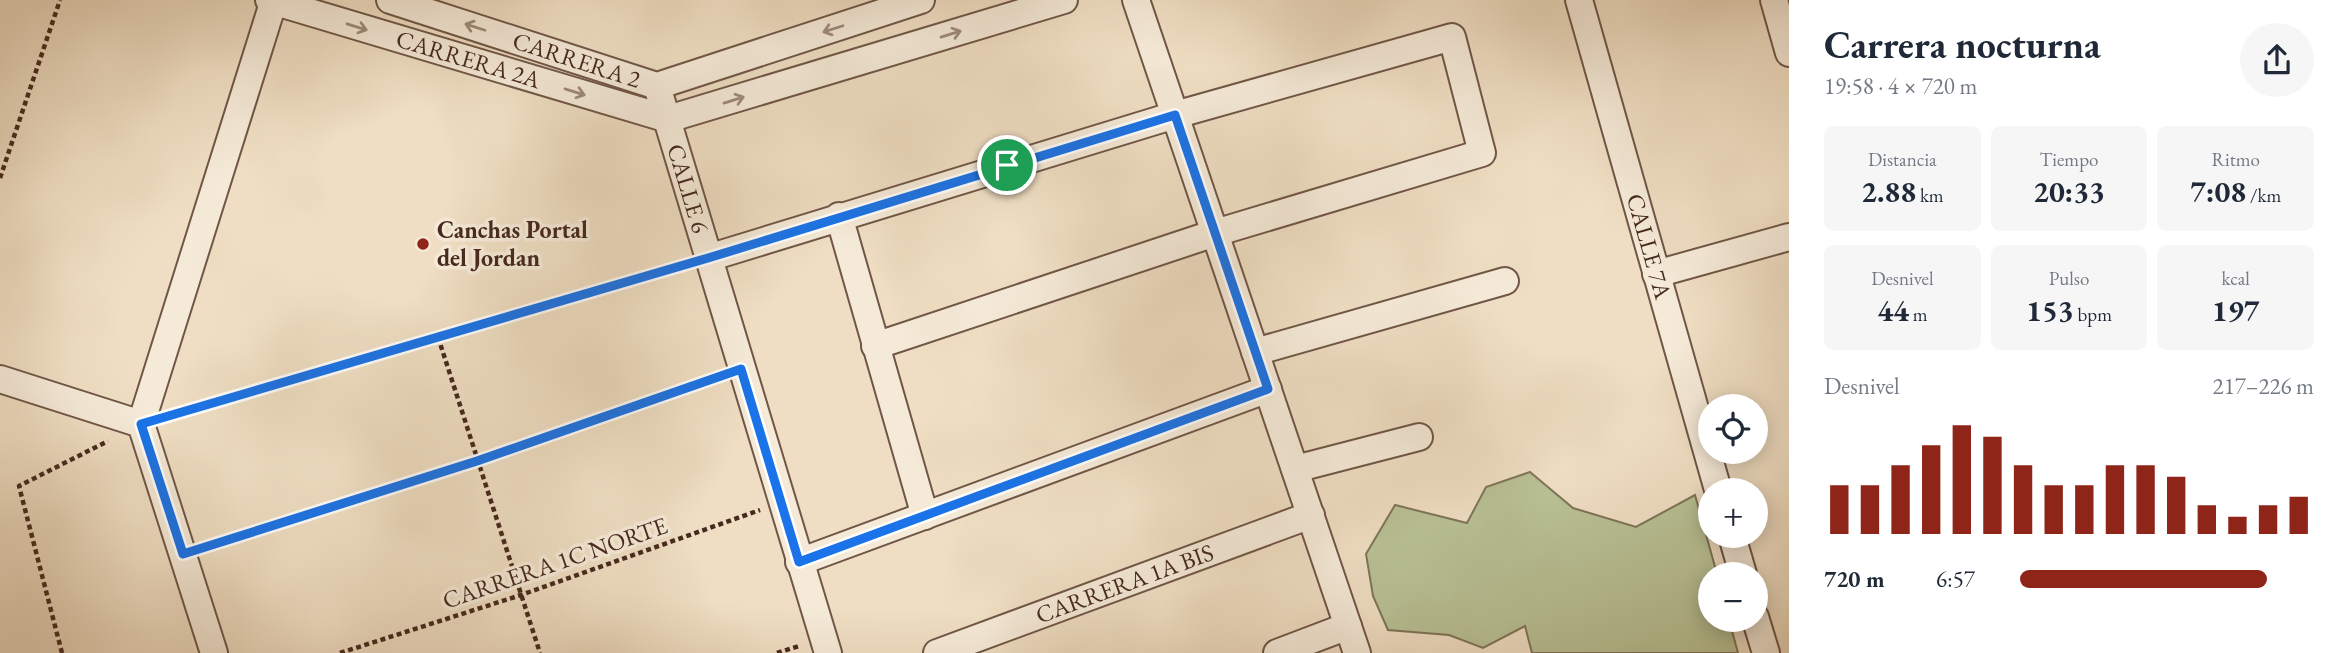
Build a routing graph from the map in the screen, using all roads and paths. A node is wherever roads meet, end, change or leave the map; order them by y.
1 (60, 0) edge
2 (390, 0) edge
3 (921, 0) edge
4 (1064, 0) edge
5 (1136, 0) edge
6 (1579, 0) edge
7 (1773, 0) edge
8 (272, 1) edge
9 (1789, 53) edge
10 (657, 86) junction
11 (1175, 115) junction
12 (668, 120) junction
13 (0, 178) edge
14 (839, 216) junction
15 (1215, 233) junction
16 (1789, 237) edge
17 (708, 258) junction
18 (1656, 274) junction
19 (1505, 281) dead end
20 (438, 337) junction
21 (875, 346) junction
22 (1255, 352) junction
23 (741, 369) junction
24 (0, 379) edge
25 (1268, 389) junction
26 (141, 424) junction
27 (1419, 437) dead end
28 (477, 461) junction
29 (1295, 469) junction
30 (1715, 478) edge
31 (781, 502) junction
32 (1311, 515) junction
33 (925, 516) junction
34 (183, 554) junction
35 (799, 562) junction
36 (521, 595) junction
37 (1348, 626) junction
38 (1760, 632) edge
39 (61, 653) edge
40 (214, 653) edge
41 (340, 653) edge
42 (540, 653) edge
43 (828, 653) edge
44 (937, 653) edge
45 (1277, 653) edge
46 (1357, 653) edge
47 (1766, 653) edge

1 - 13 path
10 -> 2 street, CARRERA 2
3 -> 10 street, CARRERA 2
12 -> 4 street
5 - 11 street
6 - 18 street, CALLE 7A
7 - 9 street
8 -> 12 street, CARRERA 2A
8 - 26 street
10 - 12 street, CALLE 6
11 - 14 street
11 - 15 street
11 - 15 street
12 - 17 street, CALLE 6
14 - 17 street
14 - 21 street
15 - 21 street
15 - 22 street
16 - 18 street
17 - 20 path
17 - 23 street, CALLE 6
18 - 30 street, CALLE 7A
19 - 22 street
20 - 26 path
20 - 28 path
21 - 33 street
22 - 25 street
23 - 28 path
23 - 31 street, CALLE 6
24 - 26 street
25 - 29 street
25 - 33 street
26 - 34 street
26 - 39 path
27 - 29 street
28 - 34 path
28 - 36 path
29 - 32 street
31 - 35 street, CALLE 6
31 - 36 path, CARRERA 1C NORTE
32 - 37 street
32 - 44 street, CARRERA 1A BIS
33 - 35 street
34 - 40 street
35 - 43 street, CALLE 6
36 - 41 path, CARRERA 1C NORTE
36 - 42 path
37 - 45 street
37 - 46 street
38 - 47 street

